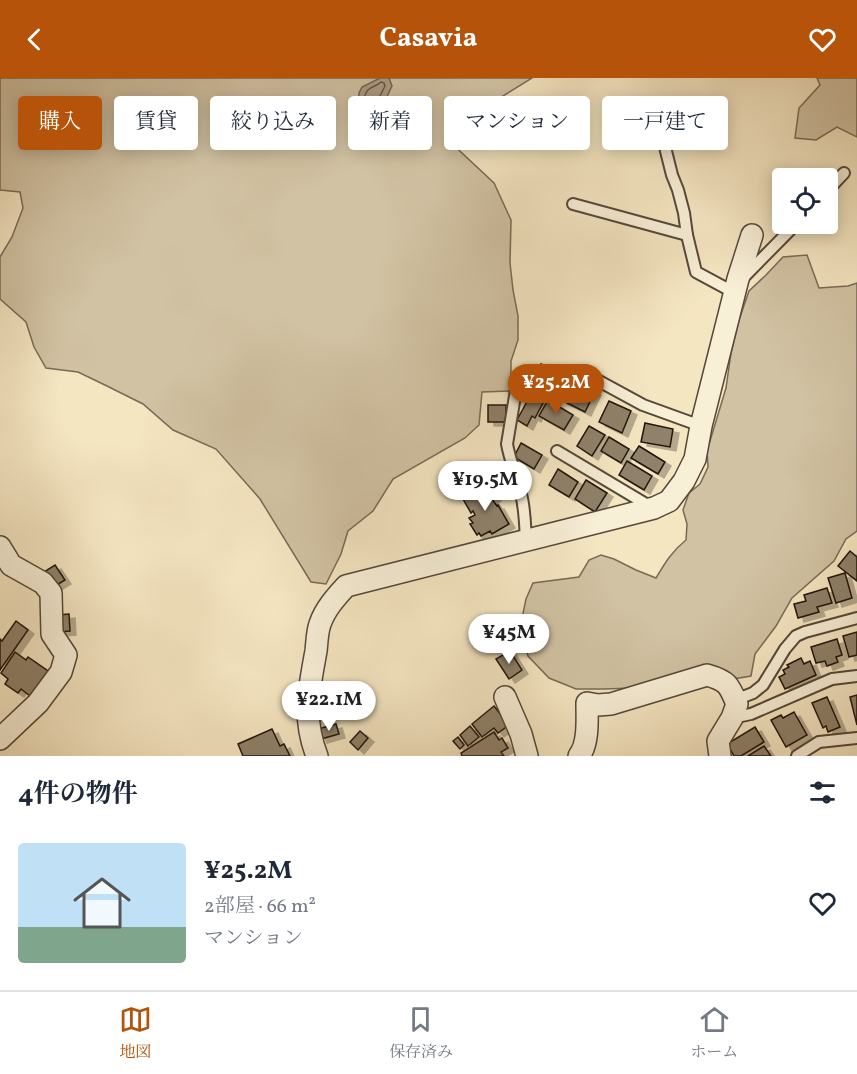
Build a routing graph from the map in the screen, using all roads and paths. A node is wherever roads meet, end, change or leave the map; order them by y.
1 (666, 150) edge
2 (844, 173) dead end
3 (838, 179) edge
4 (573, 204) dead end
5 (787, 234) edge
6 (687, 235) junction
7 (752, 235) dead end
8 (736, 289) junction
9 (518, 378) dead end
10 (597, 380) dead end
11 (702, 426) junction
12 (557, 451) dead end
13 (654, 508) junction
14 (526, 540) junction
15 (0, 548) edge
16 (857, 618) edge
17 (857, 676) edge
18 (505, 697) dead end
19 (734, 709) junction
20 (857, 738) edge
21 (0, 739) edge
22 (0, 753) edge
23 (4, 756) edge
24 (317, 756) edge
25 (528, 756) edge
26 (579, 756) edge
27 (720, 756) edge
28 (797, 756) edge

1 - 6 lane
2 - 3 lane
4 - 6 lane
5 - 8 lane
6 - 8 lane
7 - 8 street
8 - 11 street
9 - 14 lane
10 - 11 lane
11 - 13 street
12 - 13 lane
13 - 14 street
14 - 24 street
15 - 21 street
16 - 19 lane
17 - 19 lane
18 - 25 street
19 - 26 street
19 - 27 street
20 - 28 lane
22 - 23 street

